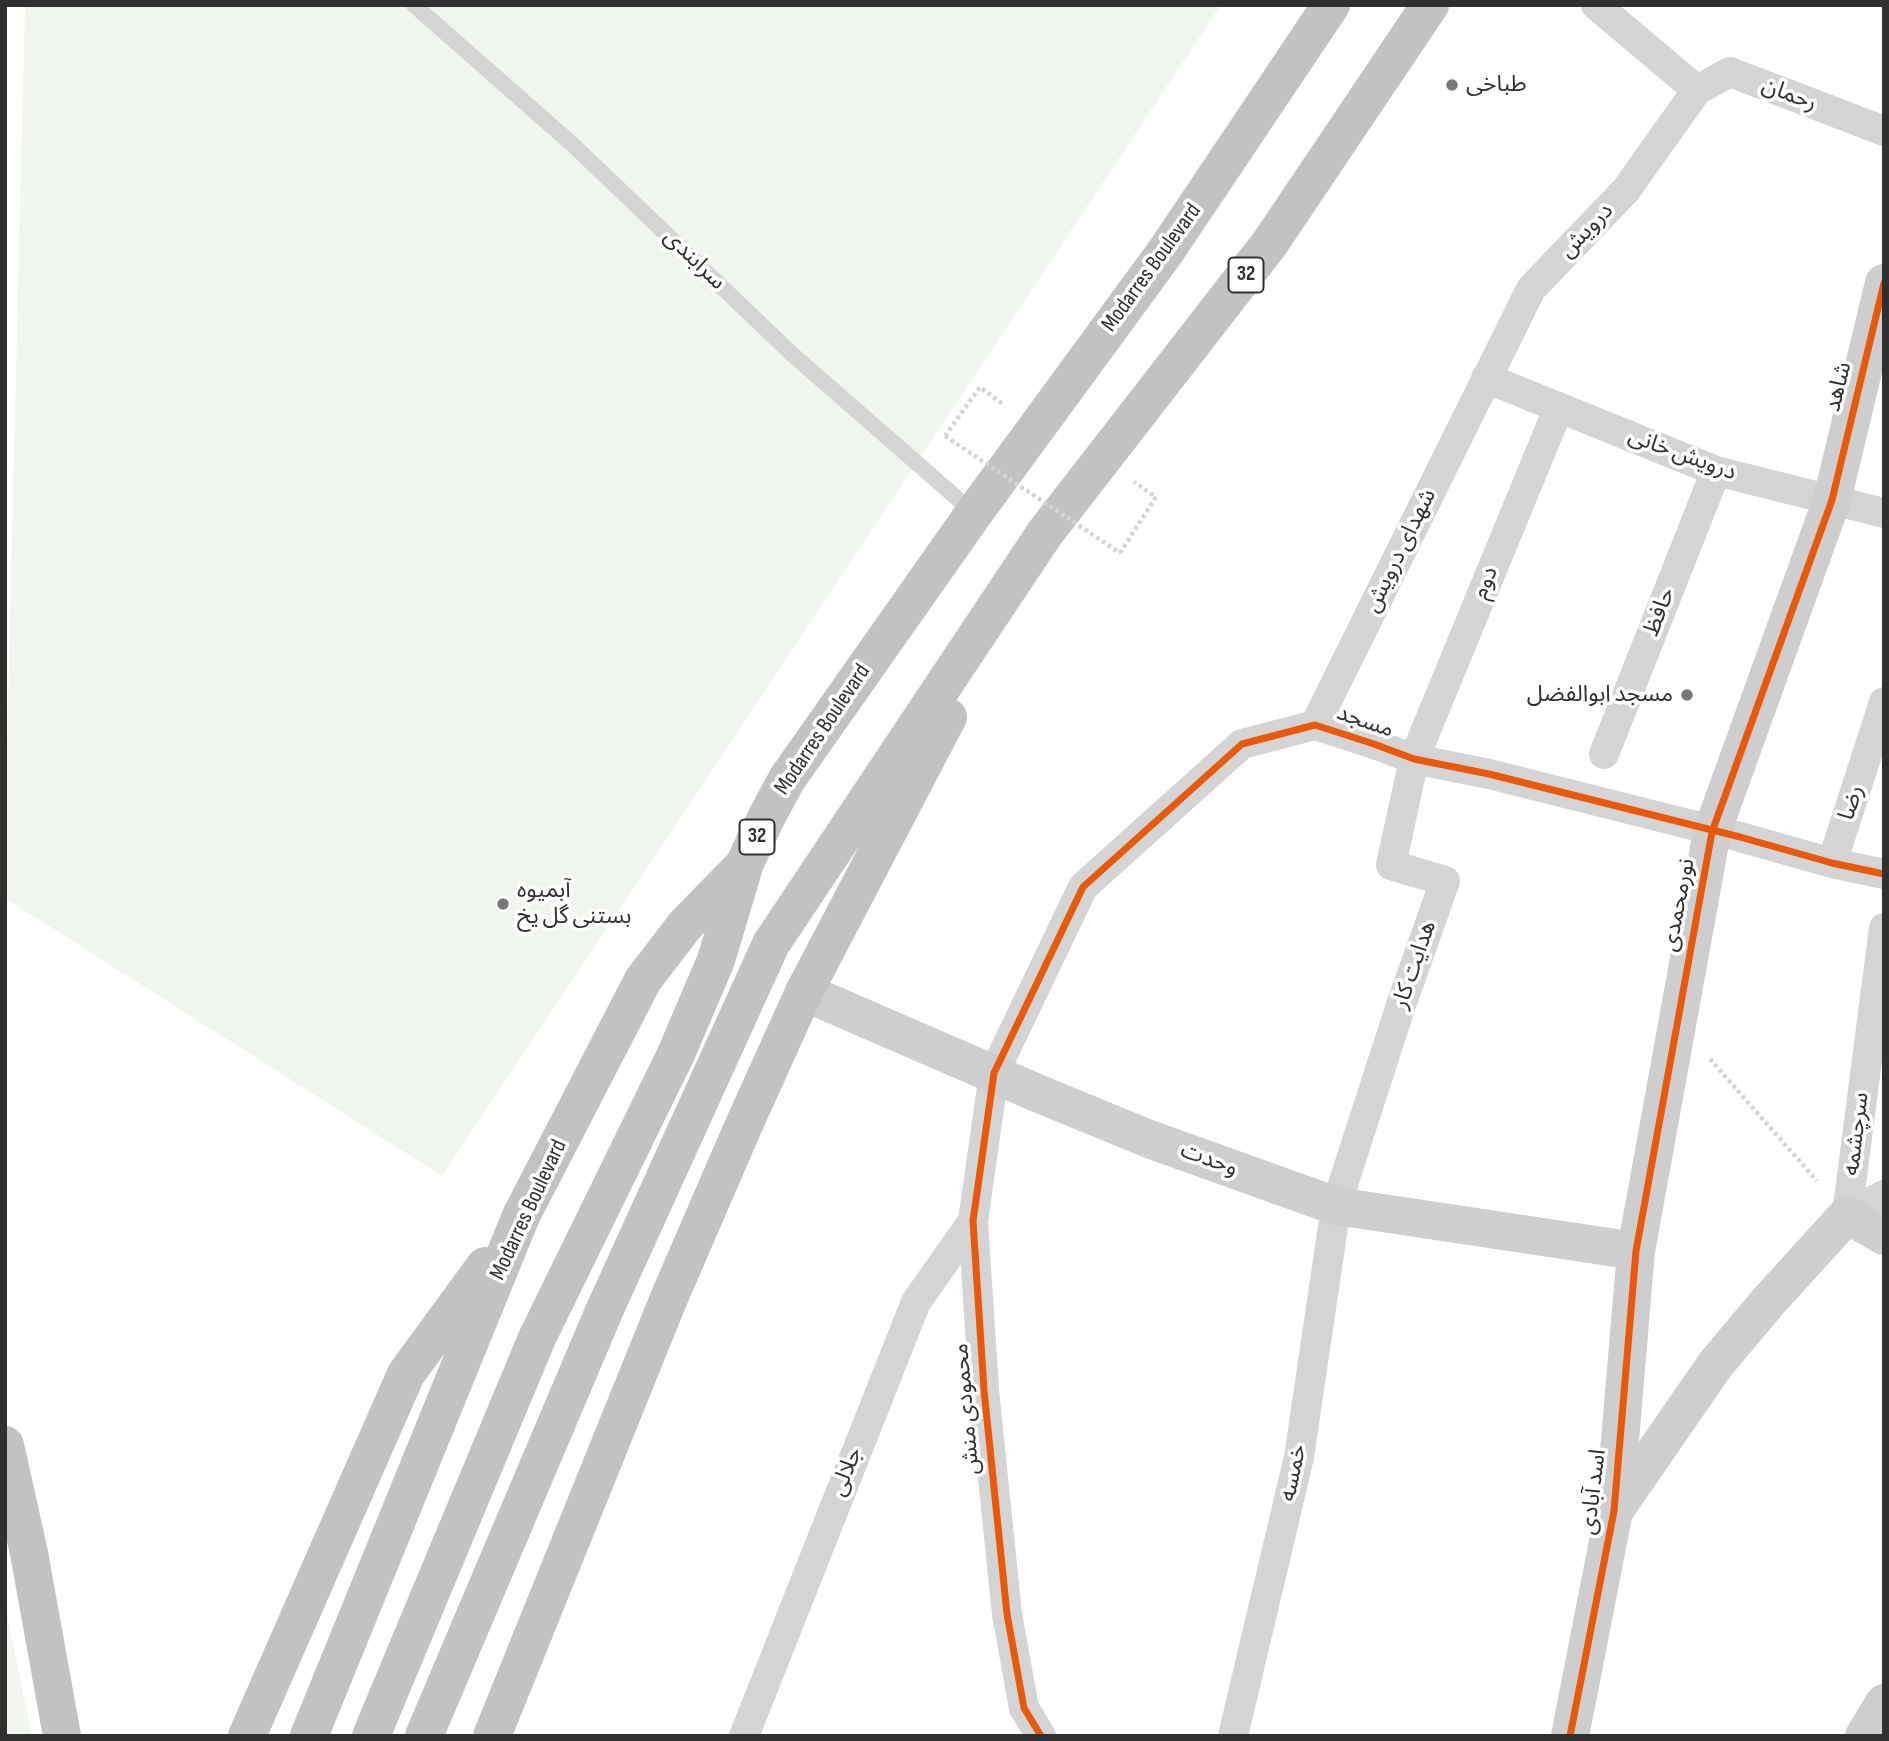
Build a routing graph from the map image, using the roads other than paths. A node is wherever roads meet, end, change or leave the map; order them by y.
1 (414, 5) edge
2 (1331, 5) edge
3 (1430, 5) edge
4 (1596, 5) edge
5 (1697, 90) junction
6 (1884, 131) edge
7 (1884, 283) edge
8 (1878, 329) edge
9 (1486, 378) junction
10 (1559, 407) junction
11 (1716, 471) junction
12 (1832, 500) junction
13 (974, 513) junction
14 (1884, 513) edge
15 (1045, 533) junction
16 (1884, 702) edge
17 (1315, 725) junction
18 (1604, 754) dead end
19 (1414, 759) junction
20 (1712, 832) junction
21 (1832, 863) junction
22 (744, 865) junction
23 (1884, 874) edge
24 (1884, 928) edge
25 (804, 992) junction
26 (994, 1073) junction
27 (1884, 1195) edge
28 (1336, 1206) junction
29 (1847, 1215) junction
30 (521, 1216) junction
31 (973, 1221) junction
32 (1884, 1236) edge
33 (1636, 1251) junction
34 (5, 1445) edge
35 (1614, 1511) junction
36 (1884, 1703) edge
37 (62, 1736) edge
38 (247, 1736) edge
39 (309, 1736) edge
40 (371, 1736) edge
41 (424, 1736) edge
42 (492, 1736) edge
43 (744, 1736) edge
44 (1041, 1736) edge
45 (1233, 1736) edge
46 (1570, 1736) edge
47 (1864, 1736) edge

1 - 13 lane, سرابندی
2 - 13 highway, Modarres Boulevard / 32
3 - 15 highway, 32
4 - 5 street
5 - 6 street, رحمان
5 - 9 street, درویش
7 - 8 street, شاهد
8 - 12 street, شاهد
9 - 10 street, درویش خانی
9 - 17 street, شهدای درویش
10 - 11 street, درویش خانی
10 - 19 street, دوم
11 - 12 street, درویش خانی
11 - 18 street, حافظ
12 - 14 street, درویش خانی
12 - 20 street, نورمحمدی
13 - 22 highway, Modarres Boulevard / 32
15 - 25 highway
15 - 41 highway, 32
16 - 21 street, رضا
17 - 19 street, مسجد
17 - 26 street, مسجد
19 - 20 street, مسجد
19 - 28 street, هدایت کار
20 - 21 street, مسجد
20 - 33 street, نورمحمدی
21 - 23 street, مسجد
22 - 30 highway, Modarres Boulevard / 32
22 - 40 highway
24 - 29 street, سرچشمه
25 - 26 street, وحدت
25 - 42 highway
26 - 28 street, وحدت
26 - 31 street, محمودی منش
27 - 29 street
28 - 33 street, وحدت
28 - 45 street, خمسه
29 - 32 street
29 - 35 street
30 - 38 highway
30 - 39 highway, Modarres Boulevard / 32
31 - 43 street, جلالی
31 - 44 street, محمودی منش
33 - 35 street, اسد آبادی
34 - 37 highway
35 - 46 street, اسد آبادی
36 - 47 street

